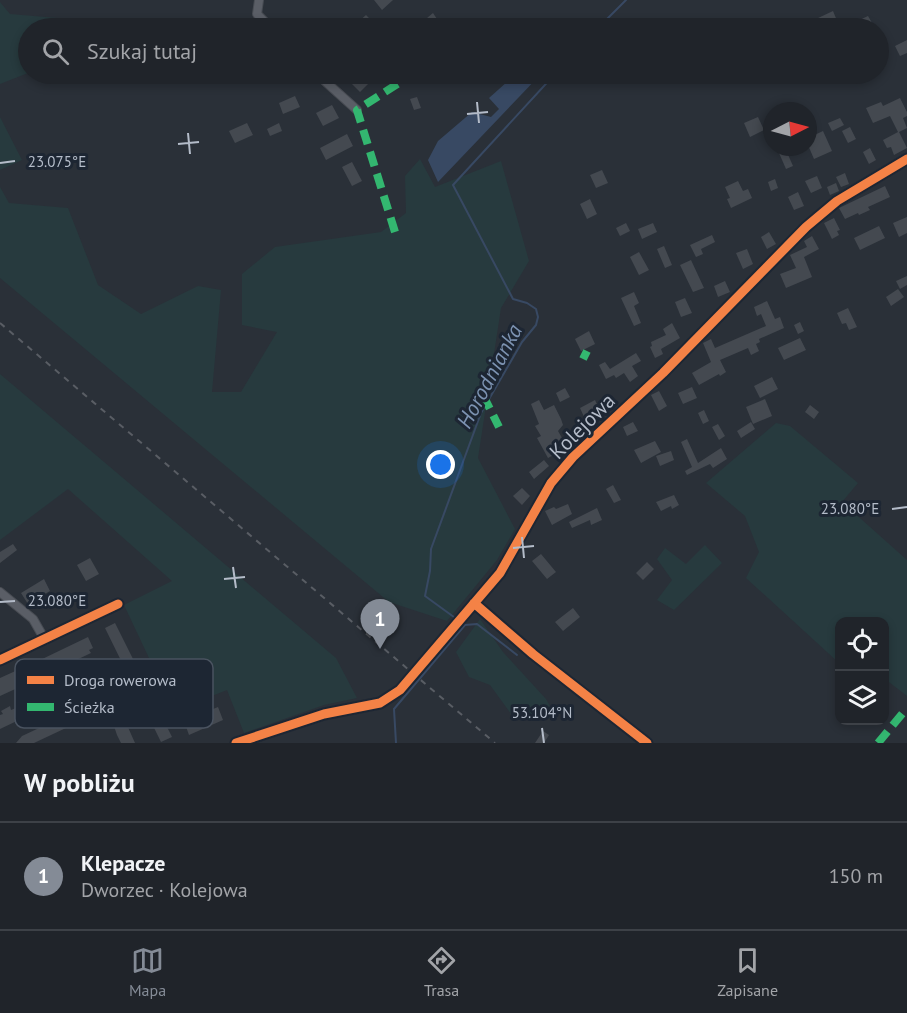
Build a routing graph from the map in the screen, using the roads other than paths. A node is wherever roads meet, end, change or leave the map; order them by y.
1 (259, 0) edge
2 (261, 18) edge
3 (328, 84) edge
4 (357, 110) dead end
5 (907, 159) edge
6 (0, 592) edge
7 (474, 603) junction
8 (118, 604) dead end
9 (45, 640) junction
10 (0, 660) edge
11 (236, 743) edge
12 (647, 743) edge

1 - 2 street
3 - 4 street
5 - 7 street, Kolejowa
6 - 9 street
7 - 11 street, Kolejowa
7 - 12 street
8 - 9 street
9 - 10 street

